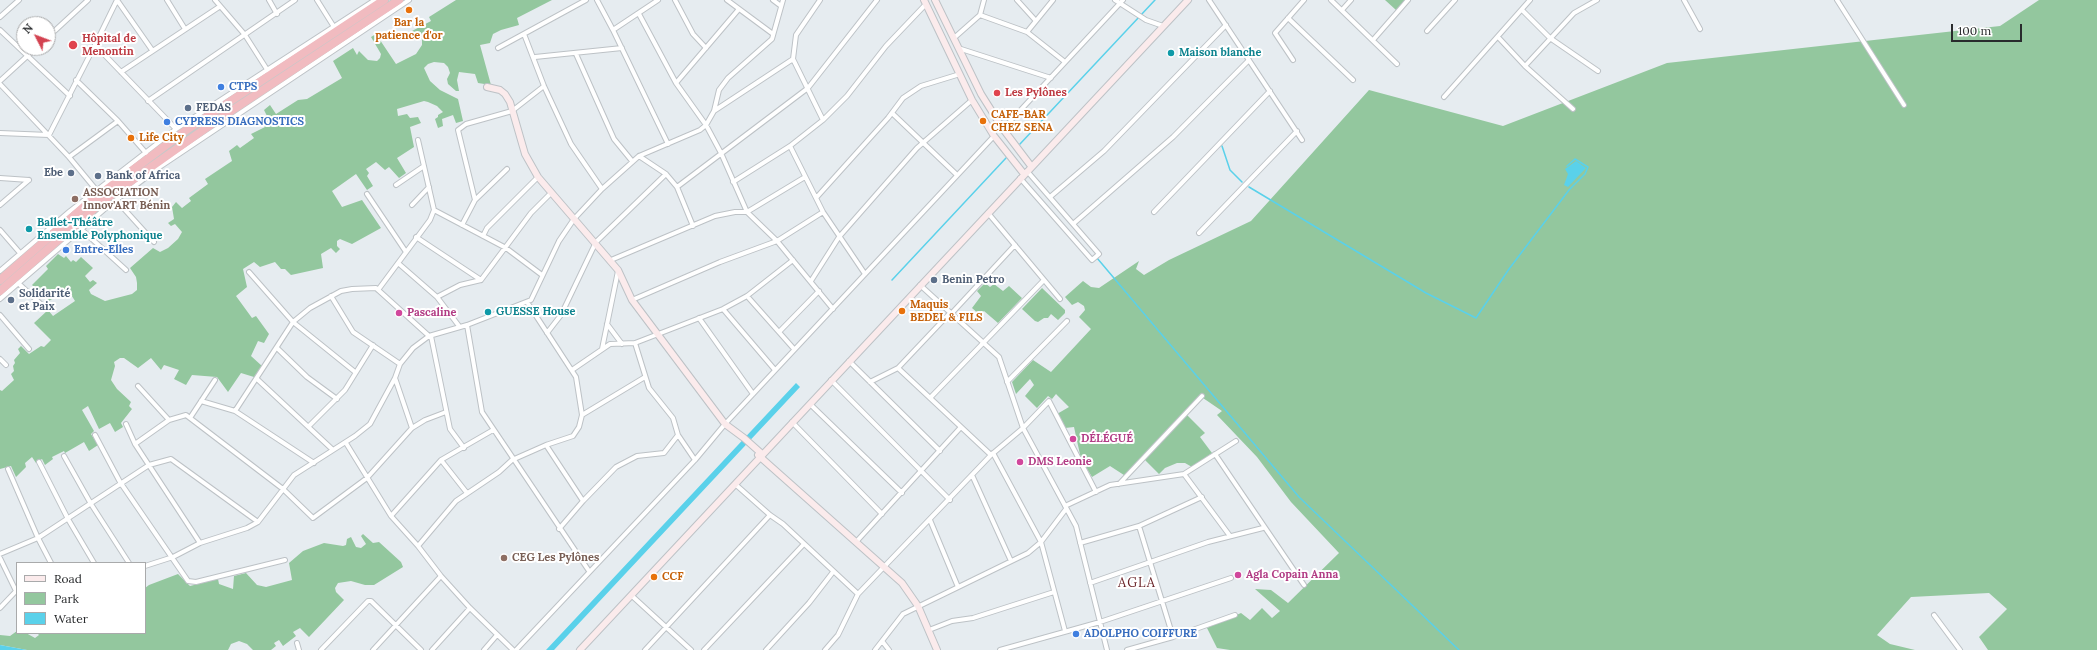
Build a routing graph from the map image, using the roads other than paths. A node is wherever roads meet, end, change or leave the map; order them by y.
1 (19, 0) edge
2 (88, 0) edge
3 (167, 0) edge
4 (215, 0) edge
5 (269, 0) edge
6 (295, 0) edge
7 (317, 0) edge
8 (366, 0) edge
9 (375, 0) edge
10 (384, 0) edge
11 (399, 0) edge
12 (409, 0) edge
13 (586, 0) edge
14 (597, 0) edge
15 (658, 0) edge
16 (675, 0) edge
17 (727, 0) edge
18 (773, 0) edge
19 (783, 0) edge
20 (820, 0) edge
21 (877, 0) edge
22 (935, 0) edge
23 (984, 0) edge
24 (1017, 0) edge
25 (1053, 0) edge
26 (1115, 0) edge
27 (1123, 0) edge
28 (1188, 0) edge
29 (1209, 0) edge
30 (1304, 0) edge
31 (1331, 0) edge
32 (1351, 0) edge
33 (1408, 0) edge
34 (1455, 0) edge
35 (1530, 0) edge
36 (1598, 0) edge
37 (1684, 0) edge
38 (1837, 0) edge
39 (925, 2) edge
40 (1119, 4) junction
41 (369, 5) junction
42 (781, 6) junction
43 (219, 7) junction
44 (739, 8) junction
45 (1342, 10) junction
46 (1522, 10) junction
47 (277, 14) junction
48 (639, 14) junction
49 (980, 15) junction
50 (0, 17) edge
51 (1288, 18) junction
52 (1036, 21) junction
53 (1226, 25) junction
54 (1163, 26) junction
55 (334, 27) junction
56 (185, 29) junction
57 (1700, 29) dead end
58 (0, 30) edge
59 (56, 30) edge
60 (613, 30) junction
61 (1427, 31) dead end
62 (1027, 32) junction
63 (524, 34) junction
64 (774, 34) junction
65 (245, 36) junction
66 (1498, 37) junction
67 (954, 38) junction
68 (1550, 38) junction
69 (1373, 40) junction
70 (16, 45) edge
71 (95, 46) junction
72 (498, 48) dead end
73 (622, 48) junction
74 (706, 48) junction
75 (958, 48) junction
76 (152, 50) junction
77 (576, 54) junction
78 (27, 56) joint
79 (534, 57) junction
80 (793, 59) junction
81 (1249, 60) junction
82 (1293, 60) dead end
83 (1065, 62) junction
84 (1397, 64) dead end
85 (1525, 66) junction
86 (268, 71) junction
87 (1598, 71) dead end
88 (121, 72) junction
89 (960, 74) junction
90 (1051, 78) junction
91 (76, 80) junction
92 (1353, 80) dead end
93 (0, 81) edge
94 (676, 83) junction
95 (0, 84) edge
96 (544, 86) junction
97 (487, 87) dead end
98 (808, 88) junction
99 (1270, 91) junction
100 (70, 96) junction
101 (1444, 97) dead end
102 (148, 100) junction
103 (972, 100) junction
104 (1904, 105) dead end
105 (1573, 109) dead end
106 (512, 110) junction
107 (714, 111) junction
108 (892, 113) junction
109 (823, 120) junction
110 (118, 121) junction
111 (706, 125) junction
112 (1003, 129) junction
113 (176, 130) junction
114 (1297, 131) junction
115 (0, 133) edge
116 (49, 135) junction
117 (994, 136) junction
118 (418, 140) dead end
119 (1302, 140) dead end
120 (668, 144) junction
121 (922, 144) junction
122 (790, 146) junction
123 (146, 153) junction
124 (721, 153) junction
125 (640, 156) junction
126 (69, 157) junction
127 (632, 160) junction
128 (424, 166) junction
129 (507, 169) dead end
130 (1026, 173) junction
131 (666, 174) junction
132 (957, 175) junction
133 (538, 177) junction
134 (805, 177) junction
135 (0, 178) edge
136 (733, 182) junction
137 (396, 185) dead end
138 (677, 186) junction
139 (429, 187) junction
140 (602, 189) junction
141 (550, 193) junction
142 (367, 194) dead end
143 (1050, 197) junction
144 (101, 198) junction
145 (816, 198) junction
146 (116, 200) junction
147 (475, 200) junction
148 (0, 204) edge
149 (412, 205) dead end
150 (434, 210) junction
151 (747, 212) junction
152 (823, 212) junction
153 (1154, 212) dead end
154 (988, 213) junction
155 (574, 219) junction
156 (1073, 224) junction
157 (462, 225) junction
158 (693, 226) junction
159 (81, 229) junction
160 (0, 230) edge
161 (1199, 232) dead end
162 (483, 236) junction
163 (416, 237) junction
164 (839, 237) junction
165 (777, 241) junction
166 (154, 242) dead end
167 (596, 242) junction
168 (1015, 245) junction
169 (506, 248) junction
170 (406, 252) junction
171 (20, 253) junction
172 (611, 260) junction
173 (793, 260) junction
174 (398, 263) junction
175 (126, 270) dead end
176 (618, 270) junction
177 (0, 271) edge
178 (249, 272) dead end
179 (865, 274) junction
180 (542, 275) junction
181 (0, 280) edge
182 (481, 280) junction
183 (811, 280) junction
184 (1044, 280) junction
185 (18, 283) junction
186 (920, 286) junction
187 (378, 290) junction
188 (0, 291) edge
189 (819, 291) junction
190 (331, 296) junction
191 (747, 296) junction
192 (437, 297) junction
193 (0, 299) edge
194 (1060, 299) dead end
195 (632, 300) junction
196 (527, 302) junction
197 (43, 306) dead end
198 (723, 309) junction
199 (833, 309) junction
200 (951, 313) junction
201 (0, 316) edge
202 (699, 318) junction
203 (1067, 321) dead end
204 (294, 322) junction
205 (607, 324) junction
206 (467, 325) junction
207 (460, 326) junction
208 (779, 332) junction
209 (547, 333) junction
210 (430, 336) junction
211 (657, 336) junction
212 (984, 343) junction
213 (622, 344) junction
214 (635, 344) junction
215 (373, 345) junction
216 (277, 348) junction
217 (29, 349) dead end
218 (602, 349) junction
219 (794, 349) junction
220 (0, 359) edge
221 (849, 361) junction
222 (400, 364) junction
223 (6, 365) dead end
224 (898, 368) junction
225 (572, 370) junction
226 (775, 370) junction
227 (355, 372) junction
228 (645, 377) junction
229 (395, 378) junction
230 (257, 379) junction
231 (215, 380) dead end
232 (831, 380) junction
233 (870, 382) junction
234 (1007, 382) junction
235 (138, 386) dead end
236 (752, 394) junction
237 (1202, 396) dead end
238 (930, 398) junction
239 (336, 399) junction
240 (201, 401) junction
241 (810, 404) junction
242 (235, 411) junction
243 (446, 412) junction
244 (582, 414) junction
245 (190, 418) junction
246 (169, 420) junction
247 (792, 422) junction
248 (126, 424) dead end
249 (725, 424) junction
250 (309, 426) junction
251 (962, 427) junction
252 (412, 428) junction
253 (1023, 428) junction
254 (493, 430) junction
255 (95, 435) dead end
256 (678, 435) junction
257 (1236, 441) dead end
258 (346, 443) junction
259 (135, 444) junction
260 (546, 445) junction
261 (464, 448) junction
262 (333, 450) junction
263 (940, 451) junction
264 (992, 454) junction
265 (1215, 454) junction
266 (64, 456) dead end
267 (761, 456) junction
268 (441, 460) junction
269 (512, 460) junction
270 (695, 460) junction
271 (39, 462) dead end
272 (314, 463) junction
273 (149, 464) junction
274 (8, 469) dead end
275 (921, 471) junction
276 (1184, 474) junction
277 (972, 475) junction
278 (367, 478) junction
279 (120, 482) junction
280 (735, 484) junction
281 (1119, 484) junction
282 (283, 489) junction
283 (1096, 492) junction
284 (467, 493) junction
285 (902, 493) junction
286 (1202, 497) junction
287 (583, 500) junction
288 (950, 500) junction
289 (91, 504) junction
290 (1066, 508) junction
291 (882, 514) junction
292 (770, 515) junction
293 (391, 516) junction
294 (68, 519) junction
295 (930, 520) junction
296 (258, 522) junction
297 (1139, 526) junction
298 (1263, 528) junction
299 (559, 529) junction
300 (1230, 536) junction
301 (38, 538) junction
302 (856, 542) junction
303 (1041, 542) junction
304 (200, 543) junction
305 (1080, 543) junction
306 (804, 545) junction
307 (418, 546) junction
308 (0, 554) edge
309 (0, 558) edge
310 (173, 558) junction
311 (285, 560) dead end
312 (1011, 561) junction
313 (50, 562) edge
314 (93, 562) edge
315 (128, 562) edge
316 (1152, 562) junction
317 (146, 566) edge
318 (884, 566) junction
319 (589, 571) junction
320 (833, 572) junction
321 (441, 576) junction
322 (1231, 578) dead end
323 (1090, 583) junction
324 (1304, 585) dead end
325 (958, 587) junction
326 (16, 590) edge
327 (1054, 592) junction
328 (858, 594) junction
329 (631, 595) junction
330 (1162, 601) junction
331 (918, 606) junction
332 (0, 608) edge
333 (470, 608) junction
334 (1235, 615) dead end
335 (1934, 615) dead end
336 (1100, 622) junction
337 (395, 626) junction
338 (666, 627) junction
339 (929, 630) junction
340 (1065, 631) junction
341 (497, 635) junction
342 (1173, 637) junction
343 (882, 641) junction
344 (297, 643) dead end
345 (299, 650) edge
346 (321, 650) edge
347 (373, 650) edge
348 (421, 650) edge
349 (432, 650) edge
350 (484, 650) edge
351 (514, 650) edge
352 (580, 650) edge
353 (645, 650) edge
354 (691, 650) edge
355 (704, 650) edge
356 (766, 650) edge
357 (825, 650) edge
358 (875, 650) edge
359 (889, 650) edge
360 (937, 650) edge
361 (1000, 650) edge
362 (1107, 650) edge
363 (1126, 650) edge
364 (1960, 650) edge

1 - 50 street
2 - 59 street
3 - 56 street
4 - 43 street
5 - 47 street
6 - 47 street
7 - 55 street
8 - 41 street
9 - 41 street
10 - 144 highway
11 - 144 highway
12 - 146 street
13 - 63 street
14 - 60 street
15 - 48 street
16 - 74 street
17 - 44 street
18 - 42 street
19 - 42 street
20 - 80 street
21 - 98 street
22 - 67 street
23 - 49 street
24 - 52 street
25 - 52 street
26 - 40 street
27 - 40 street
28 - 54 street
29 - 53 street
30 - 51 street
31 - 45 street
32 - 45 street
33 - 69 street
34 - 61 street
35 - 46 street
36 - 68 street
37 - 57 street
38 - 104 street
39 - 89 street
39 - 109 street
40 - 54 street
40 - 83 street
41 - 55 street
42 - 64 street
43 - 56 street
43 - 65 street
44 - 64 street
44 - 74 street
45 - 69 street
46 - 66 street
46 - 68 street
47 - 65 street
48 - 60 street
48 - 94 street
49 - 62 street
49 - 67 street
51 - 82 street
51 - 92 street
52 - 62 street
53 - 81 street
53 - 143 street
54 - 130 street
55 - 86 street
56 - 76 street
58 - 70 street
60 - 73 street
62 - 83 street
63 - 72 street
63 - 79 street
64 - 107 street
65 - 86 street
65 - 102 street
66 - 85 street
66 - 101 street
67 - 75 street
68 - 85 street
68 - 87 street
69 - 84 street
71 - 76 street
71 - 88 street
71 - 91 street
73 - 77 street
73 - 120 street
74 - 94 street
75 - 90 street
75 - 112 street
76 - 88 street
77 - 79 street
77 - 127 street
78 - 93 street
78 - 100 street
79 - 96 street
80 - 98 street
80 - 107 street
81 - 99 street
81 - 156 street
83 - 90 street
85 - 105 street
86 - 113 street
88 - 102 street
89 - 103 street
89 - 108 street
90 - 112 street
91 - 100 street
91 - 110 street
94 - 111 street
95 - 116 street
96 - 106 street
96 - 140 street
97 - 106 street
98 - 109 street
98 - 124 street
99 - 114 street
99 - 153 street
100 - 116 street
102 - 113 street
103 - 117 street
103 - 121 street
106 - 133 street
106 - 147 street
107 - 111 street
108 - 121 street
108 - 145 street
109 - 122 street
110 - 123 street
110 - 126 street
111 - 120 street
111 - 124 street
112 - 130 street
113 - 123 street
114 - 119 street
114 - 161 street
115 - 116 street
116 - 126 street
117 - 130 street
117 - 132 street
118 - 128 street
120 - 125 street
121 - 132 street
121 - 164 street
122 - 134 street
122 - 136 street
123 - 144 street
124 - 136 street
124 - 138 street
125 - 127 street
125 - 131 street
126 - 144 street
127 - 140 street
128 - 137 street
128 - 139 street
129 - 147 street
130 - 143 street
130 - 154 street
130 - 156 street
131 - 138 street
131 - 167 street
132 - 179 street
133 - 141 street
133 - 162 street
134 - 145 street
134 - 151 street
135 - 148 street
136 - 151 street
138 - 158 street
139 - 149 street
139 - 150 street
140 - 155 street
141 - 155 street
141 - 169 street
142 - 170 street
143 - 156 street
144 - 146 street
144 - 159 street
144 - 171 street
144 - 181 highway
144 - 188 highway
145 - 152 street
146 - 166 street
147 - 157 street
150 - 157 street
150 - 163 street
151 - 158 street
151 - 165 street
152 - 164 street
152 - 165 street
154 - 168 street
154 - 186 street
155 - 167 street
155 - 180 street
157 - 162 street
158 - 172 street
159 - 175 street
159 - 185 street
160 - 171 street
162 - 169 street
163 - 170 street
163 - 182 street
164 - 179 street
164 - 183 street
165 - 173 street
165 - 195 street
167 - 172 street
167 - 209 street
168 - 184 street
168 - 200 street
169 - 180 street
169 - 182 street
170 - 174 street
171 - 177 street
172 - 176 street
173 - 183 street
173 - 191 street
174 - 187 street
174 - 192 street
176 - 195 street
176 - 205 street
178 - 204 street
179 - 199 street
180 - 196 street
182 - 192 street
183 - 189 street
184 - 194 street
184 - 212 street
185 - 193 street
185 - 197 street
186 - 200 street
186 - 221 street
187 - 190 street
187 - 210 street
189 - 199 street
189 - 208 street
190 - 204 street
190 - 215 street
191 - 198 street
191 - 208 street
192 - 207 street
195 - 211 street
196 - 206 street
196 - 209 street
198 - 202 street
198 - 226 street
199 - 219 street
200 - 212 street
200 - 224 street
201 - 217 street
202 - 211 street
202 - 236 street
203 - 234 street
204 - 216 street
204 - 227 street
205 - 213 street
205 - 218 street
206 - 207 street
206 - 254 street
207 - 210 street
208 - 219 street
209 - 225 street
210 - 222 street
210 - 243 street
211 - 214 street
211 - 249 street
212 - 234 street
212 - 238 street
213 - 214 street
213 - 218 street
214 - 228 street
215 - 222 street
215 - 227 street
216 - 230 street
216 - 239 street
218 - 225 street
219 - 226 street
220 - 223 street
221 - 232 street
221 - 233 street
222 - 229 street
224 - 233 street
224 - 238 street
225 - 244 street
226 - 236 street
227 - 239 street
228 - 244 street
228 - 256 street
229 - 252 street
229 - 258 street
230 - 242 street
230 - 250 street
231 - 240 street
232 - 241 street
232 - 275 street
233 - 263 street
234 - 253 street
235 - 246 street
236 - 249 street
237 - 281 street
238 - 251 street
239 - 250 street
240 - 242 street
240 - 245 street
241 - 247 street
241 - 285 street
242 - 272 street
243 - 252 street
243 - 261 street
244 - 260 street
245 - 246 street
245 - 282 street
246 - 259 street
247 - 267 street
247 - 291 street
248 - 259 street
249 - 267 street
249 - 270 street
250 - 262 street
251 - 263 street
251 - 264 street
252 - 278 street
253 - 264 street
253 - 283 street
253 - 290 street
254 - 261 street
254 - 269 street
255 - 279 street
256 - 270 street
256 - 287 street
257 - 265 street
258 - 262 street
258 - 278 street
259 - 273 street
260 - 269 street
260 - 287 street
261 - 268 street
262 - 272 street
263 - 275 street
264 - 277 street
264 - 303 street
265 - 276 street
265 - 298 street
266 - 289 street
267 - 280 street
267 - 302 street
268 - 284 street
268 - 293 street
269 - 284 street
269 - 299 street
270 - 319 street
271 - 294 street
272 - 282 street
273 - 279 street
273 - 296 street
273 - 304 street
274 - 301 street
275 - 285 street
275 - 288 street
276 - 281 street
276 - 286 street
277 - 288 street
277 - 312 street
278 - 282 street
278 - 293 street
279 - 289 street
279 - 310 street
280 - 292 street
280 - 329 street
281 - 283 street
282 - 296 street
283 - 290 street
284 - 307 street
285 - 291 street
286 - 297 street
286 - 300 street
287 - 299 street
288 - 295 street
289 - 294 street
289 - 315 street
290 - 303 street
290 - 305 street
291 - 302 street
292 - 306 street
292 - 338 street
293 - 307 street
294 - 301 street
294 - 314 street
295 - 318 street
295 - 325 street
296 - 304 street
297 - 305 street
297 - 316 street
298 - 300 street
298 - 324 street
299 - 319 street
300 - 316 street
301 - 308 street
301 - 313 street
302 - 318 street
303 - 312 street
303 - 327 street
304 - 310 street
305 - 323 street
306 - 320 street
306 - 355 street
307 - 321 street
309 - 326 street
310 - 311 street
310 - 317 street
312 - 325 street
316 - 323 street
316 - 330 street
318 - 328 street
318 - 331 street
319 - 351 street
320 - 328 street
320 - 356 street
321 - 333 street
321 - 337 street
322 - 330 street
323 - 336 street
325 - 331 street
326 - 332 street
327 - 339 street
327 - 340 street
328 - 357 street
329 - 338 street
329 - 352 street
330 - 336 street
330 - 342 street
331 - 339 street
331 - 343 street
333 - 341 street
333 - 349 street
334 - 342 street
335 - 364 street
336 - 340 street
336 - 362 street
337 - 346 street
337 - 347 street
337 - 348 street
338 - 353 street
338 - 354 street
339 - 360 street
340 - 361 street
341 - 350 street
341 - 351 street
342 - 363 street
343 - 358 street
343 - 359 street
344 - 345 street

